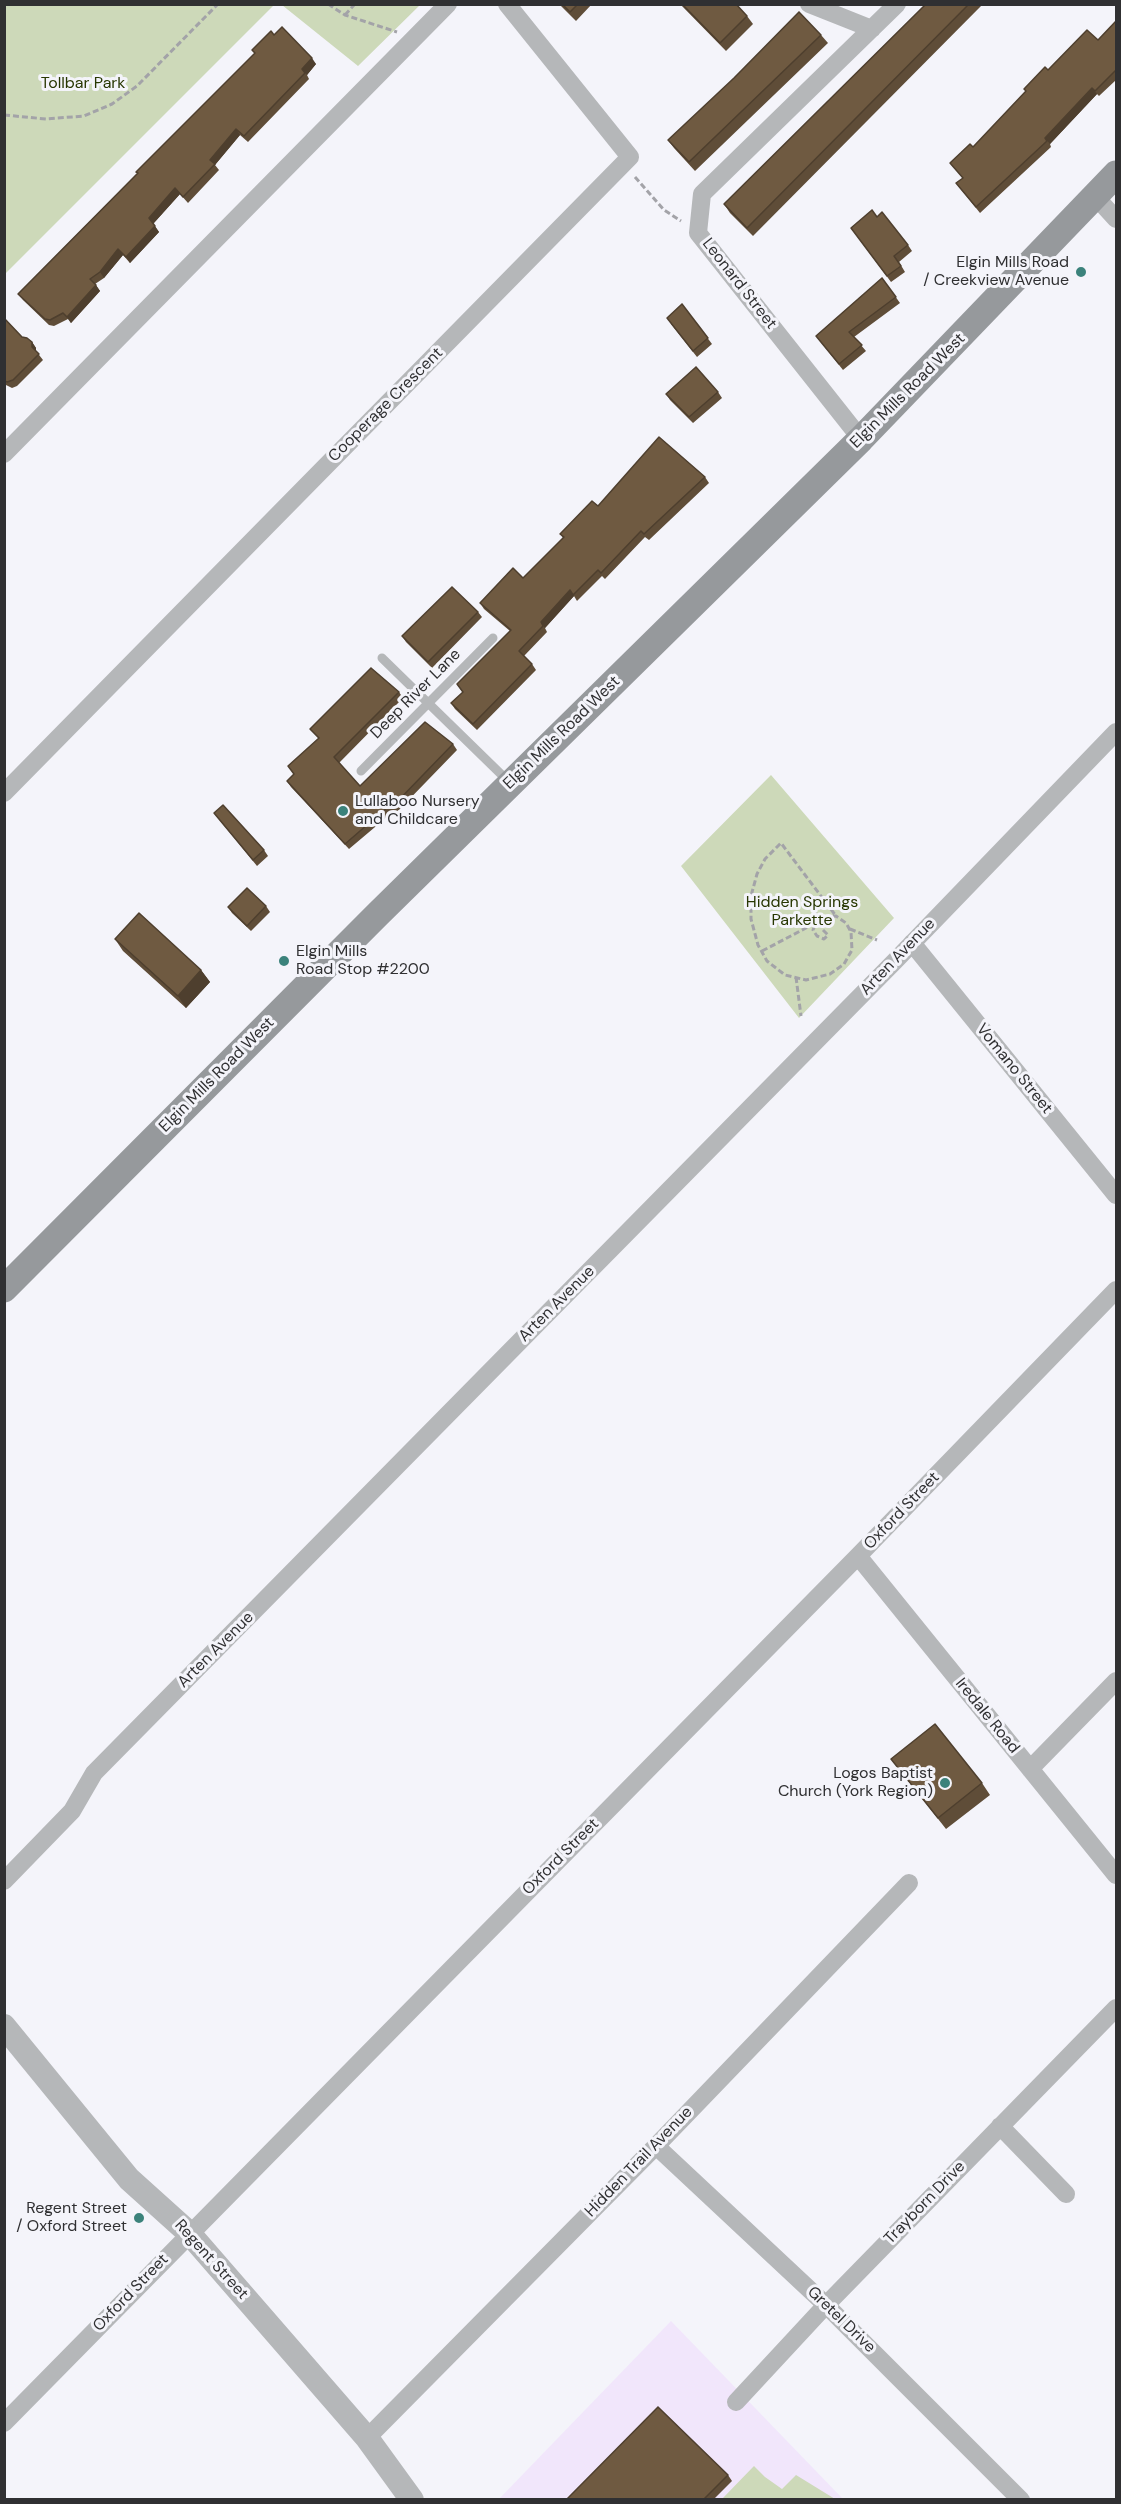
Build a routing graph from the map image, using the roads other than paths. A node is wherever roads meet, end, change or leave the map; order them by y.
1 (448, 4) edge
2 (507, 4) edge
3 (808, 4) edge
4 (897, 4) edge
5 (872, 29) junction
6 (1116, 174) edge
7 (1095, 196) junction
8 (1116, 219) edge
9 (861, 440) junction
10 (5, 453) edge
11 (493, 638) dead end
12 (382, 658) dead end
13 (429, 704) junction
14 (1116, 732) edge
15 (361, 771) dead end
16 (510, 783) junction
17 (4, 793) edge
18 (912, 944) junction
19 (1116, 1196) edge
20 (4, 1289) edge
21 (1116, 1290) edge
22 (858, 1556) junction
23 (1116, 1681) edge
24 (1030, 1769) junction
25 (1116, 1875) edge
26 (4, 1881) edge
27 (909, 1883) dead end
28 (1116, 2008) edge
29 (4, 2026) edge
30 (1000, 2126) junction
31 (656, 2146) junction
32 (1066, 2194) dead end
33 (189, 2233) junction
34 (826, 2305) junction
35 (736, 2402) dead end
36 (4, 2423) edge
37 (367, 2439) junction
38 (412, 2499) edge
39 (1021, 2499) edge

1 - 10 street
2 - 17 street, Cooperage Crescent
3 - 5 street
4 - 5 street, Leonard Street
5 - 9 street, Leonard Street
6 - 7 main road, Elgin Mills Road West
7 - 8 street
7 - 9 main road, Elgin Mills Road West
9 - 16 main road, Elgin Mills Road West
11 - 13 lane, Deep River Lane
12 - 13 lane
13 - 15 lane, Deep River Lane
13 - 16 lane
14 - 18 street, Arten Avenue
16 - 20 main road, Elgin Mills Road West
18 - 19 street, Vomano Street
18 - 26 street, Arten Avenue
21 - 22 street, Oxford Street
22 - 24 street, Iredale Road
22 - 33 street, Oxford Street
23 - 24 street
24 - 25 street, Iredale Road
27 - 31 street, Hidden Trail Avenue
28 - 30 street, Trayborn Drive
29 - 33 street, Regent Street
30 - 32 street
30 - 34 street, Trayborn Drive
31 - 34 street, Gretel Drive
31 - 37 street, Hidden Trail Avenue
33 - 36 street, Oxford Street
33 - 37 street, Regent Street
34 - 35 street, Trayborn Drive
34 - 39 street, Gretel Drive
37 - 38 street, Regent Street

